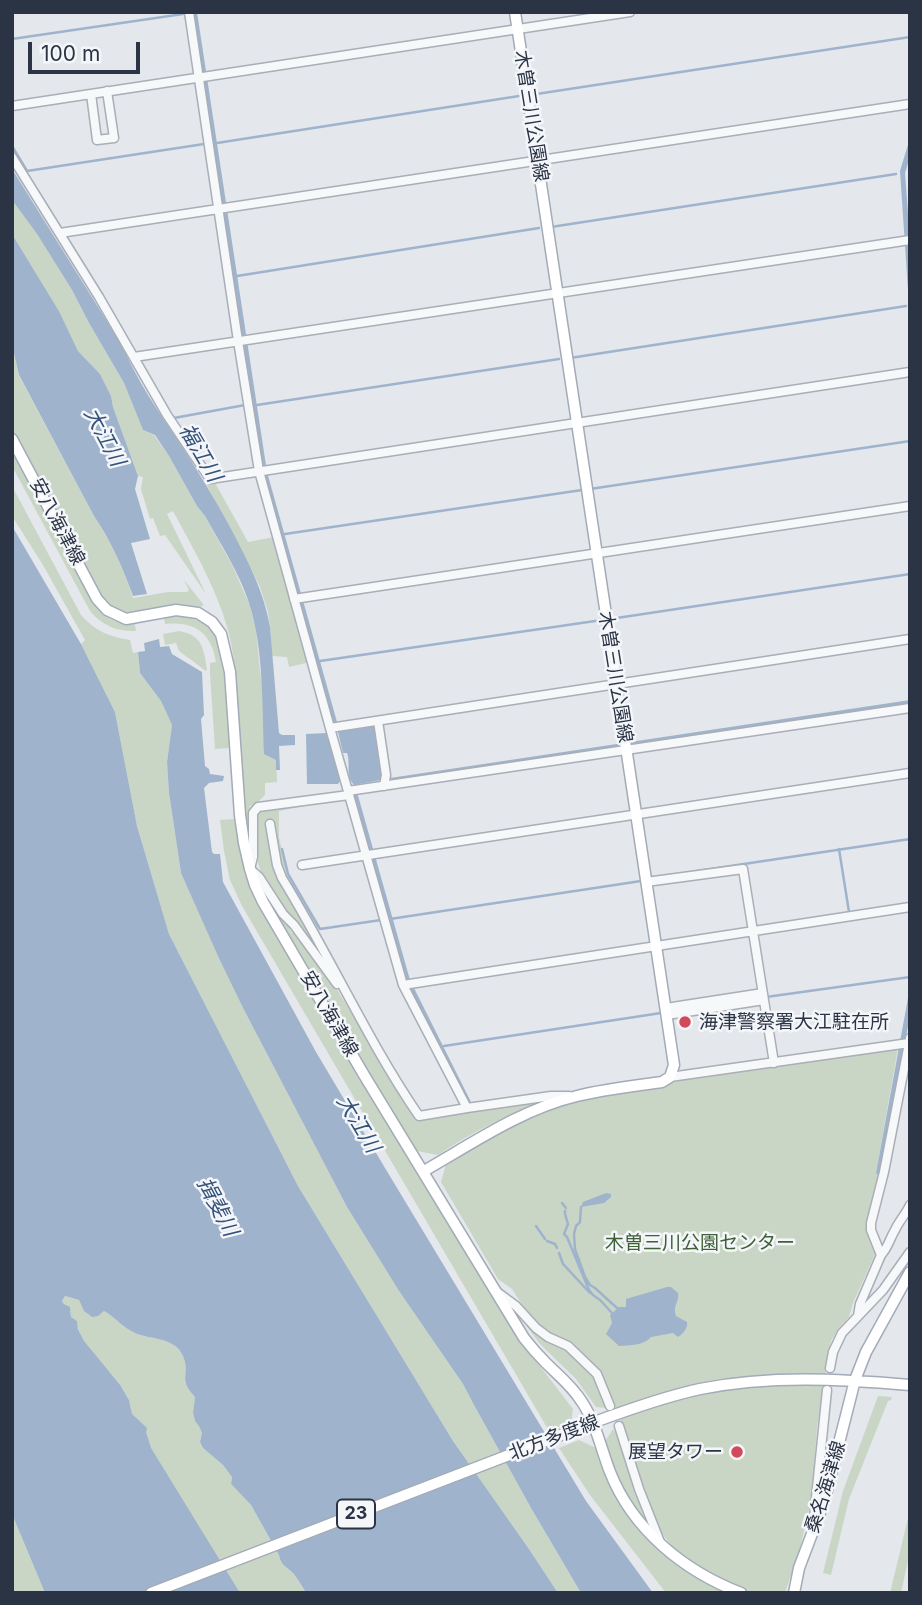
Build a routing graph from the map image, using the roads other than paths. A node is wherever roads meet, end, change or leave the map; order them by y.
1 (189, 12) edge
2 (515, 12) edge
3 (630, 12) edge
4 (517, 29) junction
5 (202, 77) junction
6 (107, 91) junction
7 (91, 94) junction
8 (910, 104) edge
9 (12, 106) edge
10 (12, 157) edge
11 (537, 161) junction
12 (222, 209) junction
13 (60, 233) junction
14 (907, 240) edge
15 (557, 293) junction
16 (242, 340) junction
17 (134, 356) junction
18 (910, 372) edge
19 (577, 423) junction
20 (12, 439) edge
21 (263, 471) junction
22 (910, 506) edge
23 (596, 554) junction
24 (298, 598) junction
25 (910, 639) edge
26 (616, 684) junction
27 (910, 708) edge
28 (378, 720) junction
29 (335, 727) junction
30 (625, 746) junction
31 (910, 773) edge
32 (385, 781) junction
33 (349, 793) junction
34 (636, 814) junction
35 (270, 824) dead end
36 (370, 855) junction
37 (302, 865) dead end
38 (250, 869) junction
39 (646, 882) junction
40 (910, 907) edge
41 (753, 931) junction
42 (657, 946) junction
43 (407, 984) junction
44 (764, 997) junction
45 (350, 1002) junction
46 (666, 1011) junction
47 (905, 1042) edge
48 (774, 1063) junction
49 (670, 1077) junction
50 (577, 1096) junction
51 (467, 1108) junction
52 (424, 1171) junction
53 (910, 1205) edge
54 (910, 1252) edge
55 (881, 1255) junction
56 (910, 1272) edge
57 (495, 1290) junction
58 (858, 1316) junction
59 (830, 1368) dead end
60 (856, 1380) junction
61 (910, 1385) edge
62 (827, 1390) dead end
63 (610, 1406) dead end
64 (592, 1423) junction
65 (619, 1426) dead end
66 (813, 1529) junction
67 (661, 1545) junction
68 (151, 1593) edge
69 (741, 1593) edge
70 (794, 1593) edge

1 - 5 street
2 - 4 main road, 木曽三川公園線
3 - 4 street
4 - 5 street
4 - 11 main road, 木曽三川公園線
5 - 6 street
5 - 12 street
6 - 7 street
6 - 7 street
7 - 9 street
8 - 11 street
10 - 13 street
11 - 12 street
11 - 15 main road, 木曽三川公園線
12 - 13 street
12 - 16 street
13 - 17 street
14 - 15 street
15 - 16 street
15 - 19 main road, 木曽三川公園線
16 - 17 street
16 - 21 street
17 - 21 street
18 - 19 street
19 - 21 street
19 - 23 main road, 木曽三川公園線
20 - 38 main road, 安八海津線
21 - 24 street
22 - 23 street
23 - 24 street
23 - 26 main road, 木曽三川公園線
24 - 29 street
25 - 26 street
26 - 28 street
26 - 30 main road, 木曽三川公園線
27 - 30 street
28 - 29 street
28 - 32 street
29 - 33 street
30 - 32 street
30 - 34 main road, 木曽三川公園線
31 - 34 street
32 - 33 street
33 - 36 street
33 - 38 street
34 - 36 street
34 - 39 main road, 木曽三川公園線
35 - 45 street
36 - 37 street
36 - 43 street
38 - 45 street
38 - 52 main road, 安八海津線
39 - 41 street
39 - 42 main road, 木曽三川公園線
40 - 41 street
41 - 42 street
41 - 44 street
42 - 43 street
42 - 46 main road, 木曽三川公園線
43 - 51 street
44 - 46 street
44 - 48 street
45 - 51 street
46 - 49 main road, 木曽三川公園線
47 - 48 street
47 - 55 street
48 - 49 street
49 - 50 main road
50 - 51 street
50 - 52 main road
52 - 57 main road, 安八海津線
53 - 55 street
54 - 58 street
55 - 58 street
56 - 60 main road
57 - 63 street
57 - 64 main road, 安八海津線
58 - 59 street
60 - 61 main road, 北方多度線
60 - 64 main road, 北方多度線 / 23
60 - 66 main road, 桑名海津線
62 - 66 street
64 - 67 main road, 安八海津線
64 - 68 main road, 北方多度線 / 23
65 - 67 street
66 - 70 main road, 桑名海津線
67 - 69 main road, 安八海津線

